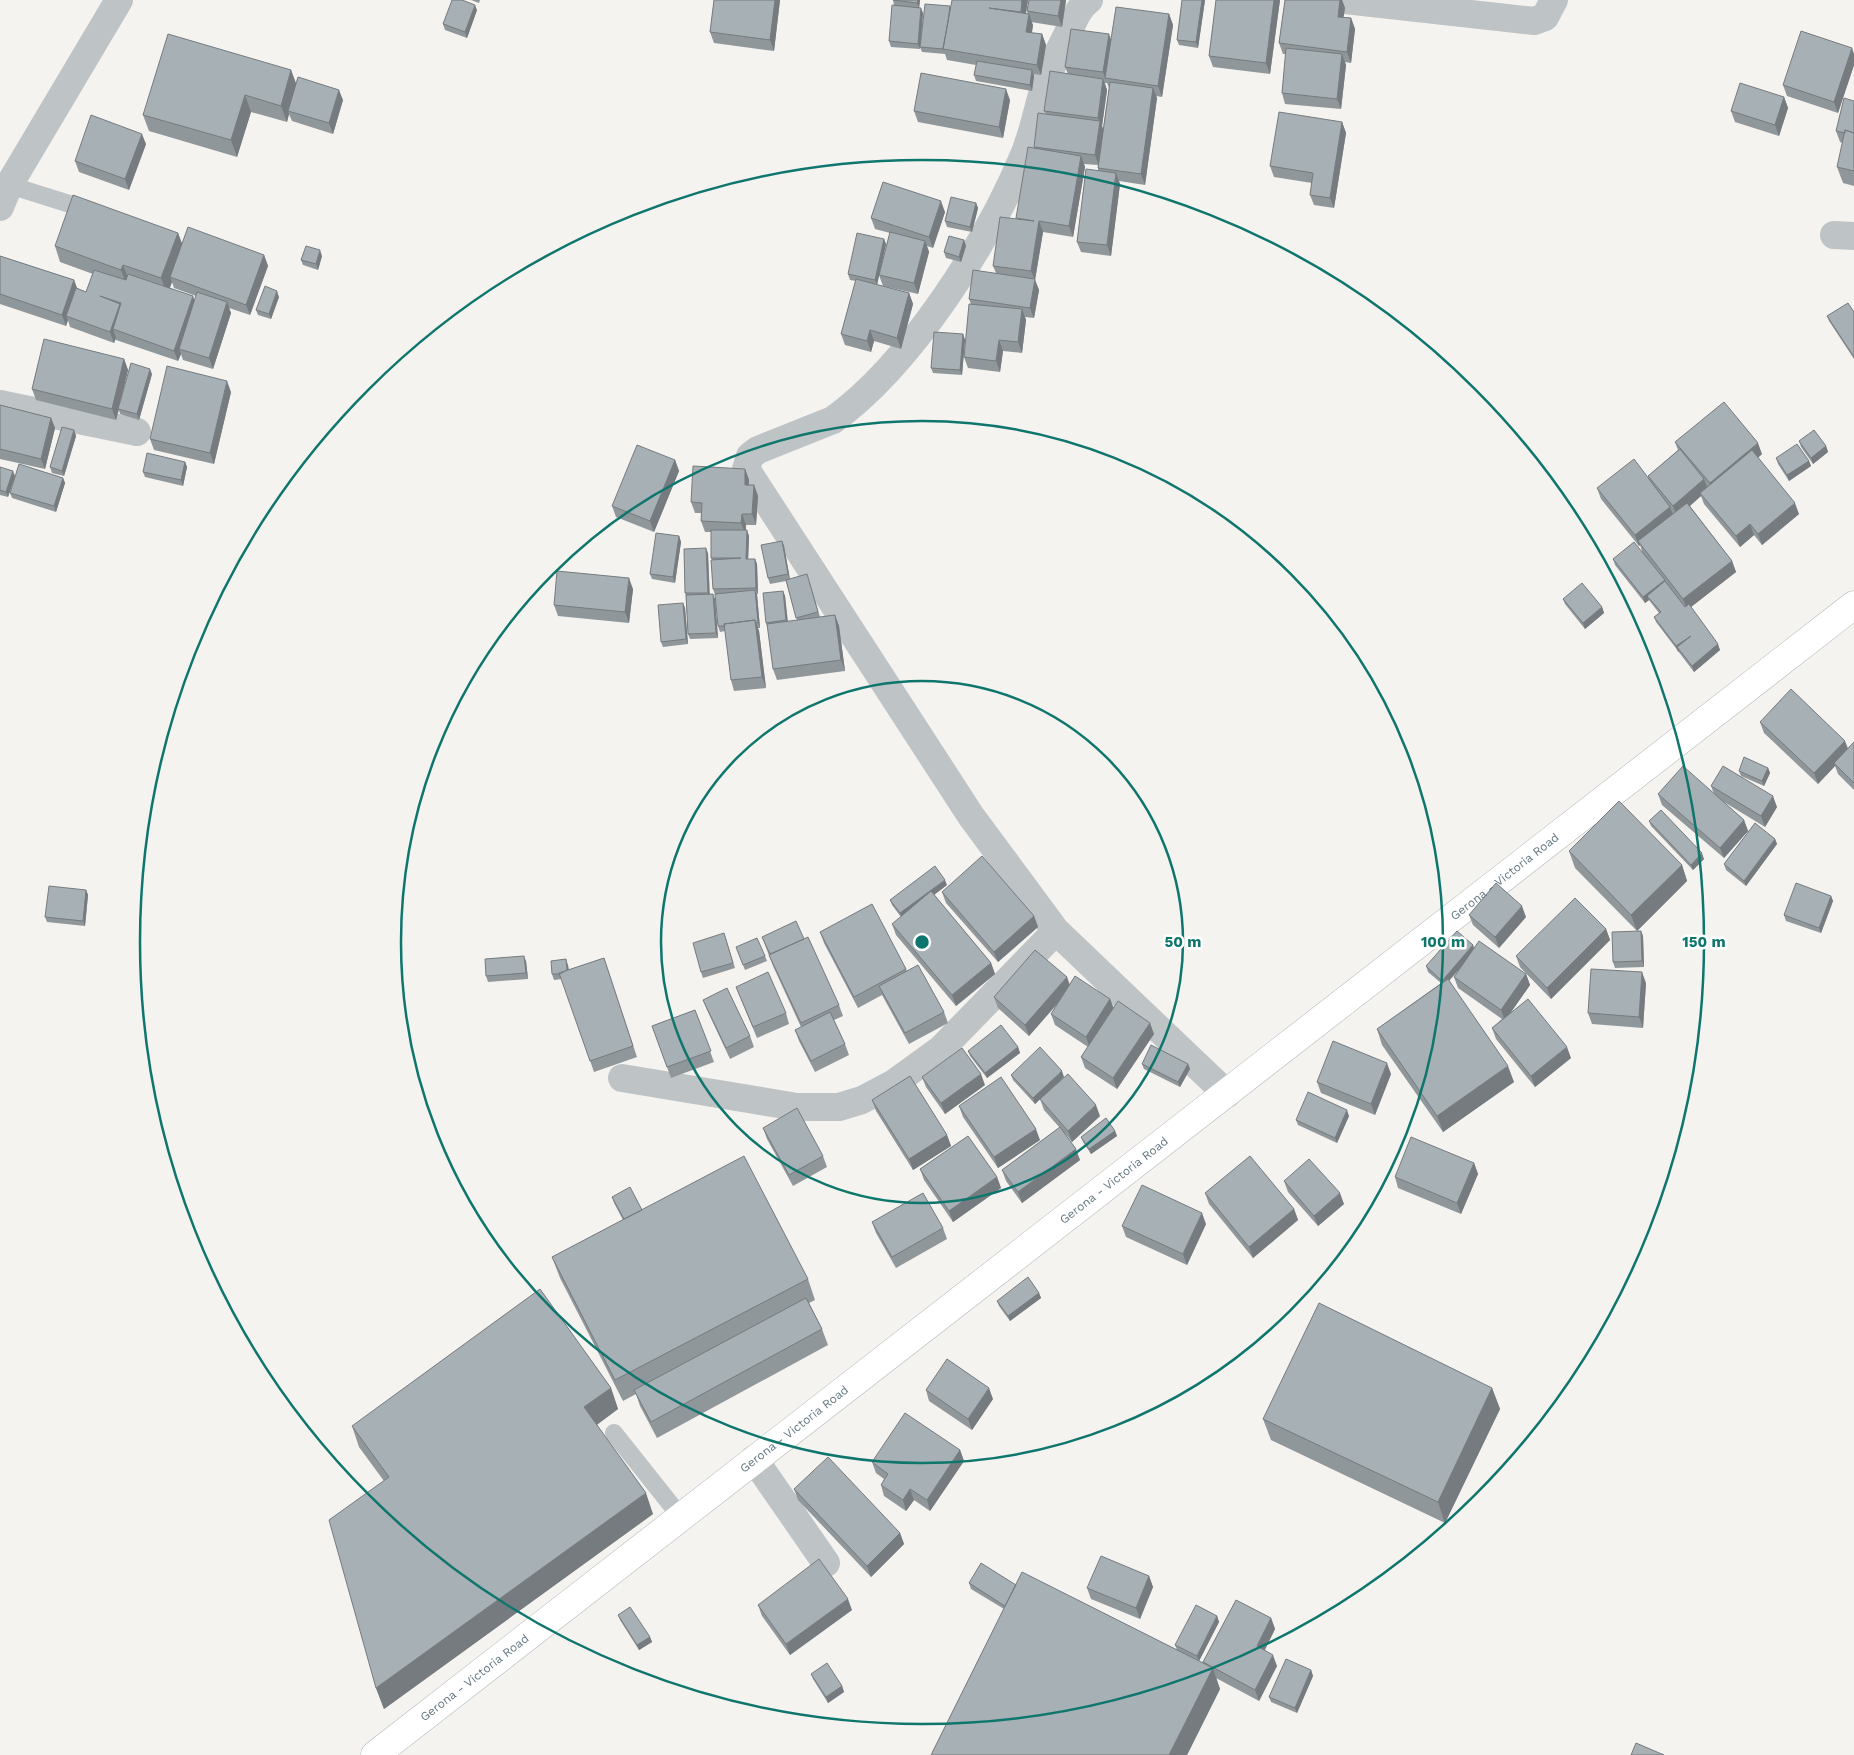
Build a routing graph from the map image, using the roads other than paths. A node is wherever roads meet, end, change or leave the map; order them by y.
1 (119, 0) edge
2 (1089, 0) edge
3 (1344, 0) edge
4 (1554, 0) edge
5 (5, 196) edge
6 (111, 218) edge
7 (0, 404) edge
8 (137, 432) dead end
9 (1854, 606) edge
10 (1056, 931) junction
11 (622, 1078) dead end
12 (1226, 1094) junction
13 (614, 1433) dead end
14 (754, 1459) junction
15 (680, 1516) junction
16 (826, 1563) dead end
17 (375, 1755) edge

1 - 5 street
2 - 10 street
3 - 4 street
5 - 6 lane
7 - 8 street
9 - 12 main road, Gerona - Victoria Road
10 - 11 street
10 - 12 street
12 - 14 main road, Gerona - Victoria Road
13 - 15 lane
14 - 15 main road, Gerona - Victoria Road
14 - 16 street
15 - 17 main road, Gerona - Victoria Road

